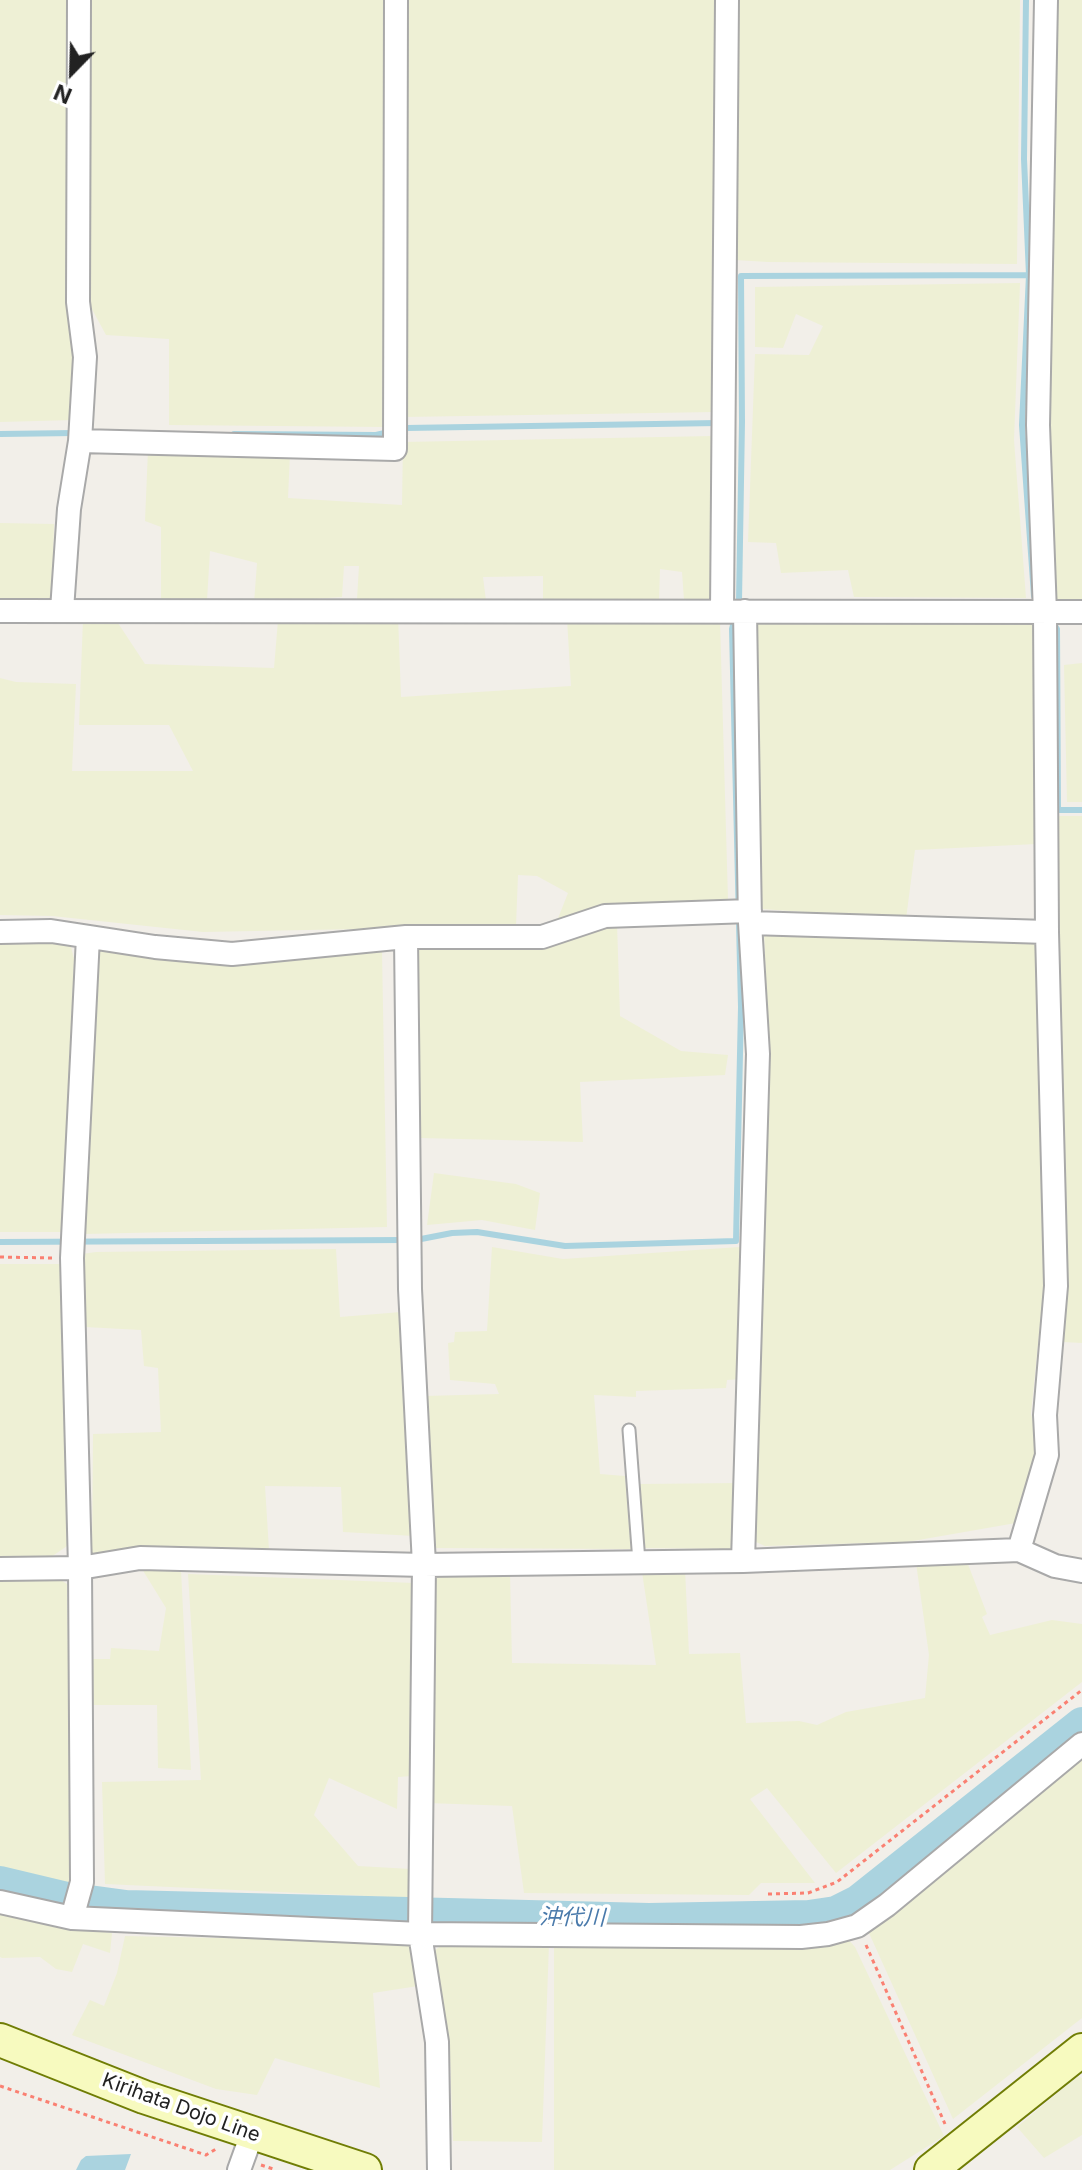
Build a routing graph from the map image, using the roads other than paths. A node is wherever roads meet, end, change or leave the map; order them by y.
1 (79, 0) edge
2 (396, 0) edge
3 (727, 0) edge
4 (1046, 0) edge
5 (80, 441) junction
6 (62, 610) junction
7 (0, 611) edge
8 (722, 611) junction
9 (745, 611) junction
10 (1082, 612) edge
11 (1045, 613) junction
12 (750, 917) junction
13 (0, 932) edge
14 (1047, 932) junction
15 (88, 937) junction
16 (406, 937) junction
17 (629, 1430) dead end
18 (1019, 1550) junction
19 (743, 1561) junction
20 (639, 1562) junction
21 (424, 1565) junction
22 (80, 1568) junction
23 (0, 1569) edge
24 (1082, 1571) edge
25 (1082, 1744) edge
26 (0, 1902) edge
27 (72, 1918) junction
28 (420, 1934) junction
29 (0, 2040) edge
30 (1082, 2050) edge
31 (245, 2154) edge
32 (365, 2170) edge
33 (439, 2170) edge
34 (931, 2170) edge

1 - 5 street
2 - 5 street
3 - 8 street
4 - 11 street
5 - 6 street
6 - 7 street
6 - 8 street
8 - 9 street
9 - 11 street
9 - 12 street
10 - 11 street
11 - 14 street
12 - 14 street
12 - 16 street
12 - 19 street
13 - 15 street
14 - 18 street
15 - 16 street
15 - 22 street
16 - 21 street
17 - 20 lane
18 - 19 street
18 - 24 street
19 - 20 street
20 - 21 street
21 - 22 street
21 - 28 street
22 - 23 street
22 - 27 street
25 - 28 street
26 - 27 street
27 - 28 street
28 - 33 street
29 - 31 main road, Kirihata Dojo Line
30 - 34 main road
31 - 32 main road, Kirihata Dojo Line

